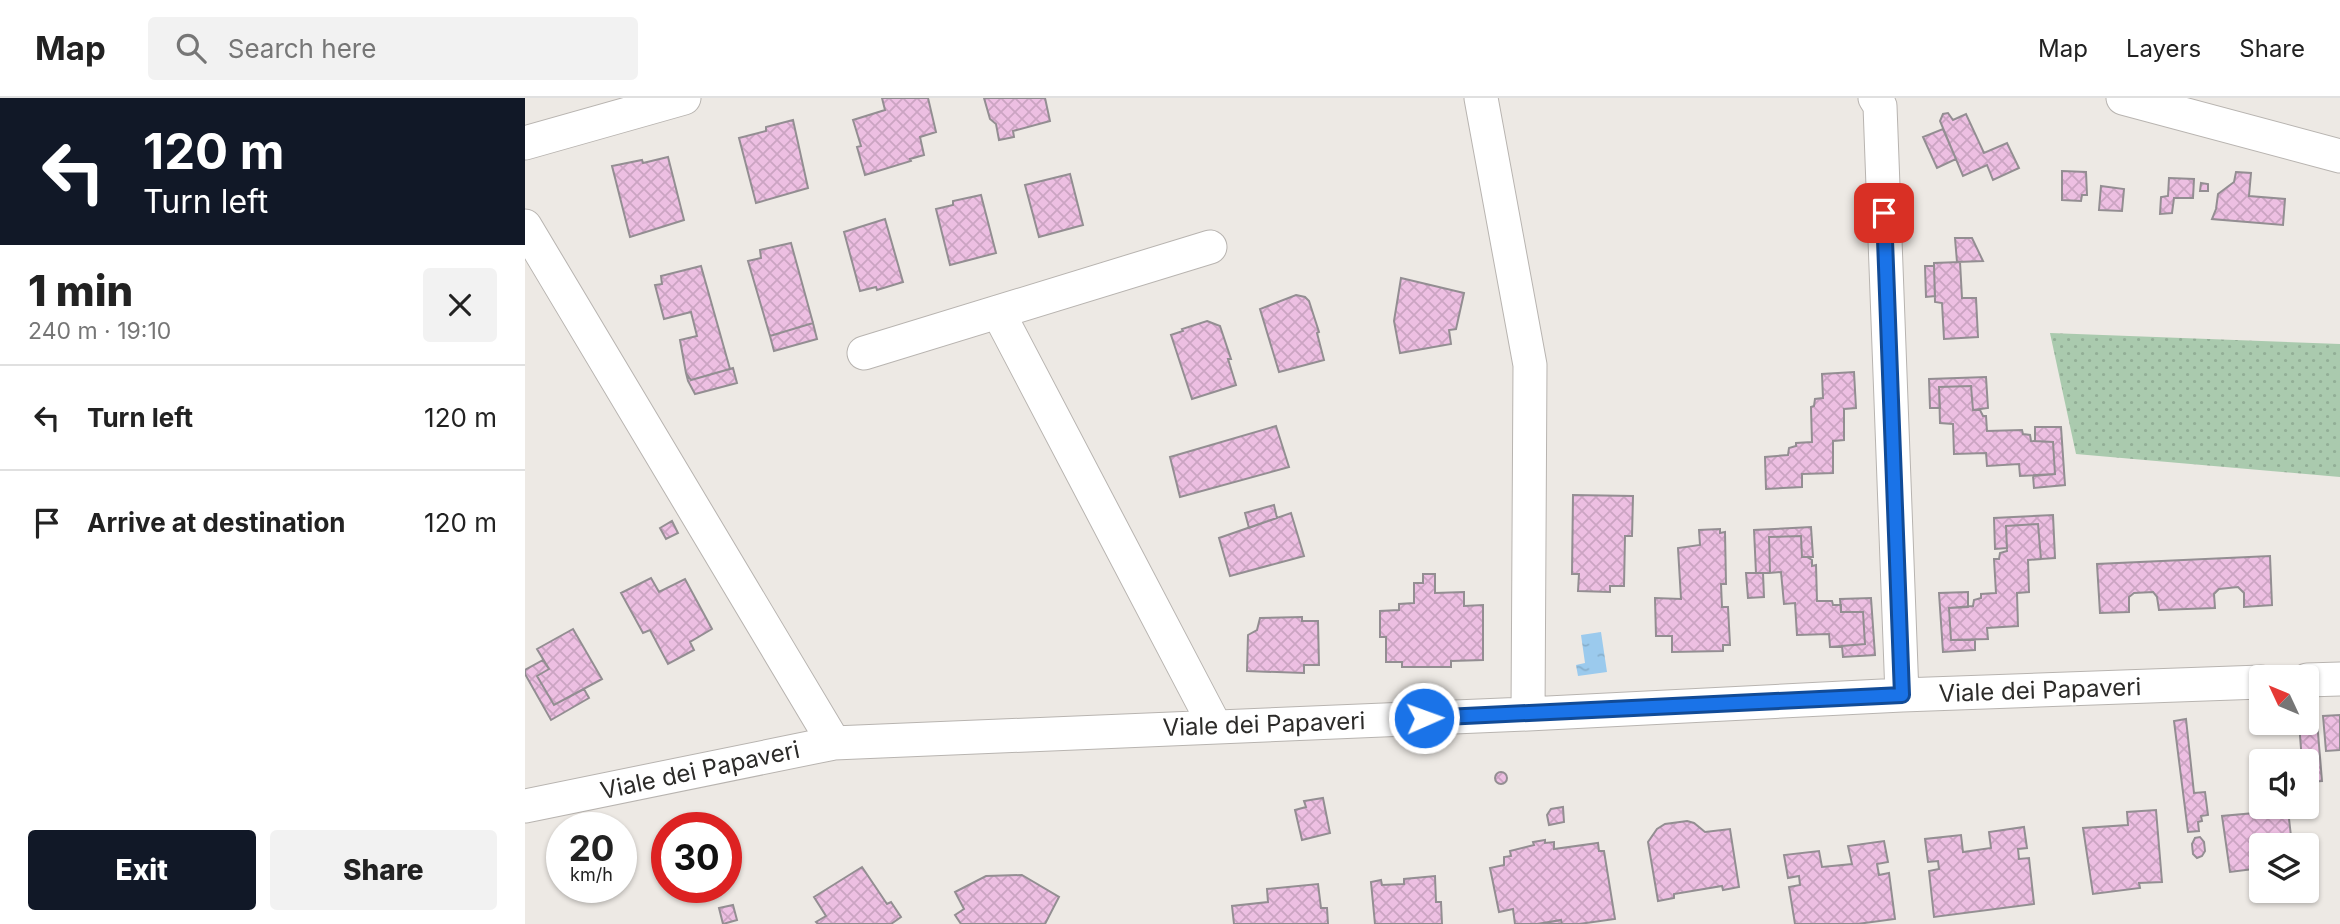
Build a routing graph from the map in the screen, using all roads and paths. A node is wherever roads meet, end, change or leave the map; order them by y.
1 (684, 98) edge
2 (1481, 98) edge
3 (1875, 98) edge
4 (2123, 98) edge
5 (525, 142) edge
6 (2340, 156) edge
7 (525, 226) edge
8 (1210, 247) dead end
9 (998, 312) junction
10 (864, 354) dead end
11 (2340, 679) edge
12 (2319, 680) edge
13 (2249, 682) edge
14 (1902, 695) junction
15 (1528, 714) junction
16 (1216, 726) junction
17 (834, 743) junction
18 (525, 806) edge

1 - 5 street
2 - 15 street
3 - 14 street
4 - 6 street
7 - 17 street
8 - 9 street
9 - 10 street
9 - 16 street
11 - 12 street
13 - 14 street, Viale dei Papaveri
14 - 15 street, Viale dei Papaveri
15 - 16 street, Viale dei Papaveri
16 - 17 street, Viale dei Papaveri
17 - 18 street, Viale dei Papaveri

